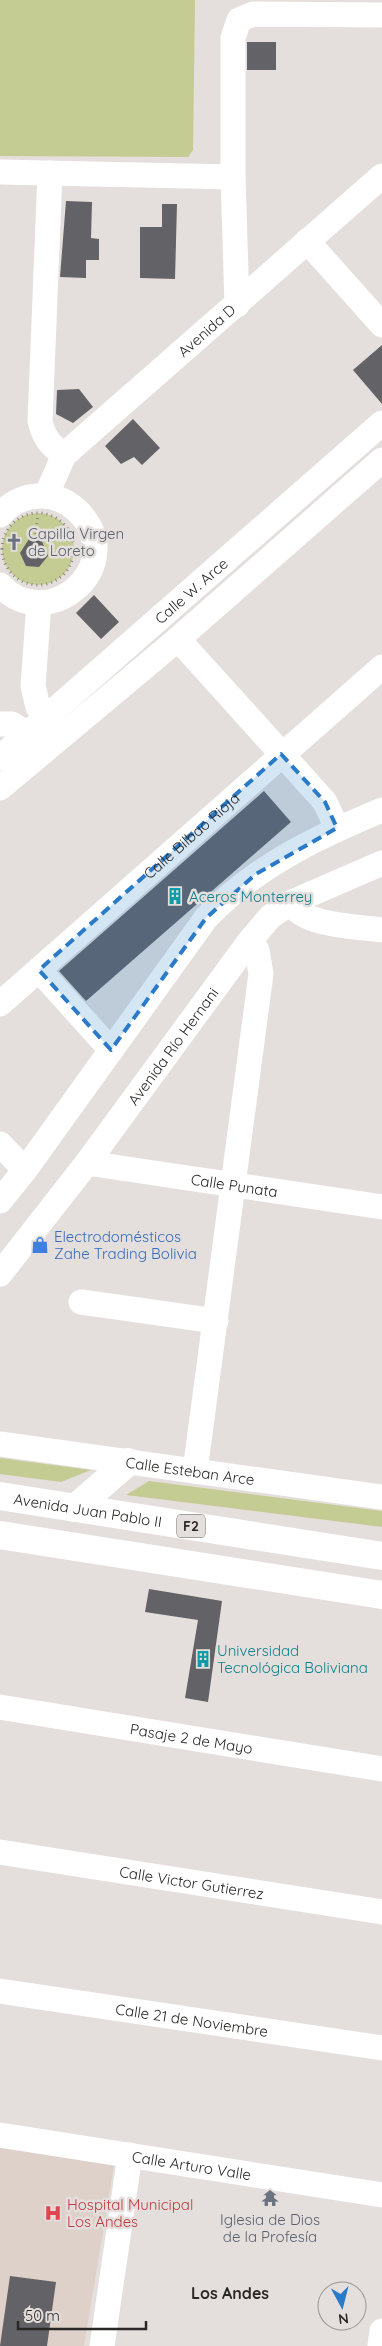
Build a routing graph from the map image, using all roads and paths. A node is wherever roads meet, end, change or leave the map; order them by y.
1 (382, 16) edge
2 (0, 172) edge
3 (50, 173) junction
4 (382, 176) edge
5 (233, 178) junction
6 (307, 241) junction
7 (237, 305) junction
8 (382, 326) edge
9 (382, 423) edge
10 (64, 454) junction
11 (382, 460) edge
12 (42, 505) junction
13 (0, 515) edge
14 (35, 539) dead end
15 (0, 584) edge
16 (39, 603) junction
17 (178, 638) junction
18 (382, 667) edge
19 (46, 717) junction
20 (0, 724) edge
21 (27, 734) junction
22 (3, 752) edge
23 (281, 754) junction
24 (0, 788) edge
25 (382, 810) edge
26 (337, 828) junction
27 (382, 863) edge
28 (290, 903) junction
29 (382, 930) edge
30 (249, 942) junction
31 (39, 970) junction
32 (0, 1004) edge
33 (111, 1050) junction
34 (0, 1144) edge
35 (87, 1163) junction
36 (25, 1170) junction
37 (233, 1185) junction
38 (0, 1201) edge
39 (382, 1207) edge
40 (0, 1274) edge
41 (81, 1302) dead end
42 (216, 1321) junction
43 (0, 1444) edge
44 (128, 1462) junction
45 (195, 1471) junction
46 (0, 1496) edge
47 (382, 1497) edge
48 (75, 1508) junction
49 (0, 1536) edge
50 (382, 1556) edge
51 (382, 1595) edge
52 (0, 1707) edge
53 (382, 1769) edge
54 (0, 1852) edge
55 (382, 1912) edge
56 (0, 1991) edge
57 (382, 2048) edge
58 (0, 2135) edge
59 (130, 2155) junction
60 (382, 2195) edge
61 (382, 2333) edge
62 (102, 2346) edge
63 (380, 2346) edge

1 - 5 street
2 - 3 street
3 - 5 street
3 - 10 street
4 - 6 street, Avenida D
5 - 7 street
6 - 7 street, Avenida D
6 - 8 street
7 - 10 street, Avenida D
9 - 19 street, Calle W. Arce
10 - 12 street, Avenida D
11 - 17 street, Calle W. Arce
12 - 12 path
12 - 13 street
12 - 14 path
12 - 16 street
15 - 16 street
16 - 19 street
17 - 23 street
17 - 24 street, Calle W. Arce
18 - 23 street, Calle Bilbao Rioja
19 - 21 street, Calle W. Arce
20 - 21 street
21 - 22 street, Calle W. Arce
23 - 26 street
23 - 31 street, Calle Bilbao Rioja
25 - 26 street
26 - 33 street
27 - 28 street, Avenida Río Hernani
28 - 29 street
28 - 30 street, Avenida Río Hernani
30 - 35 street, Avenida Río Hernani
30 - 37 street
31 - 32 street, Calle Bilbao Rioja
31 - 33 street
33 - 36 street
34 - 36 street
35 - 37 street, Calle Punata
35 - 40 street, Avenida Río Hernani
36 - 38 street
37 - 39 street, Calle Punata
37 - 42 street
41 - 42 street
42 - 45 street
43 - 44 street, Calle Esteban Arce
44 - 45 street, Calle Esteban Arce
44 - 48 highway
45 - 47 street, Calle Esteban Arce
46 - 48 highway, Avenida Juan Pablo II / F2
48 - 50 highway, Avenida Juan Pablo II / F2
49 - 51 highway
52 - 53 street, Pasaje 2 de Mayo
54 - 55 street, Calle Victor Gutierrez
56 - 57 street, Calle 21 de Noviembre
58 - 59 street, Calle Arturo Valle
59 - 60 street, Calle Arturo Valle
59 - 62 street
61 - 63 street

